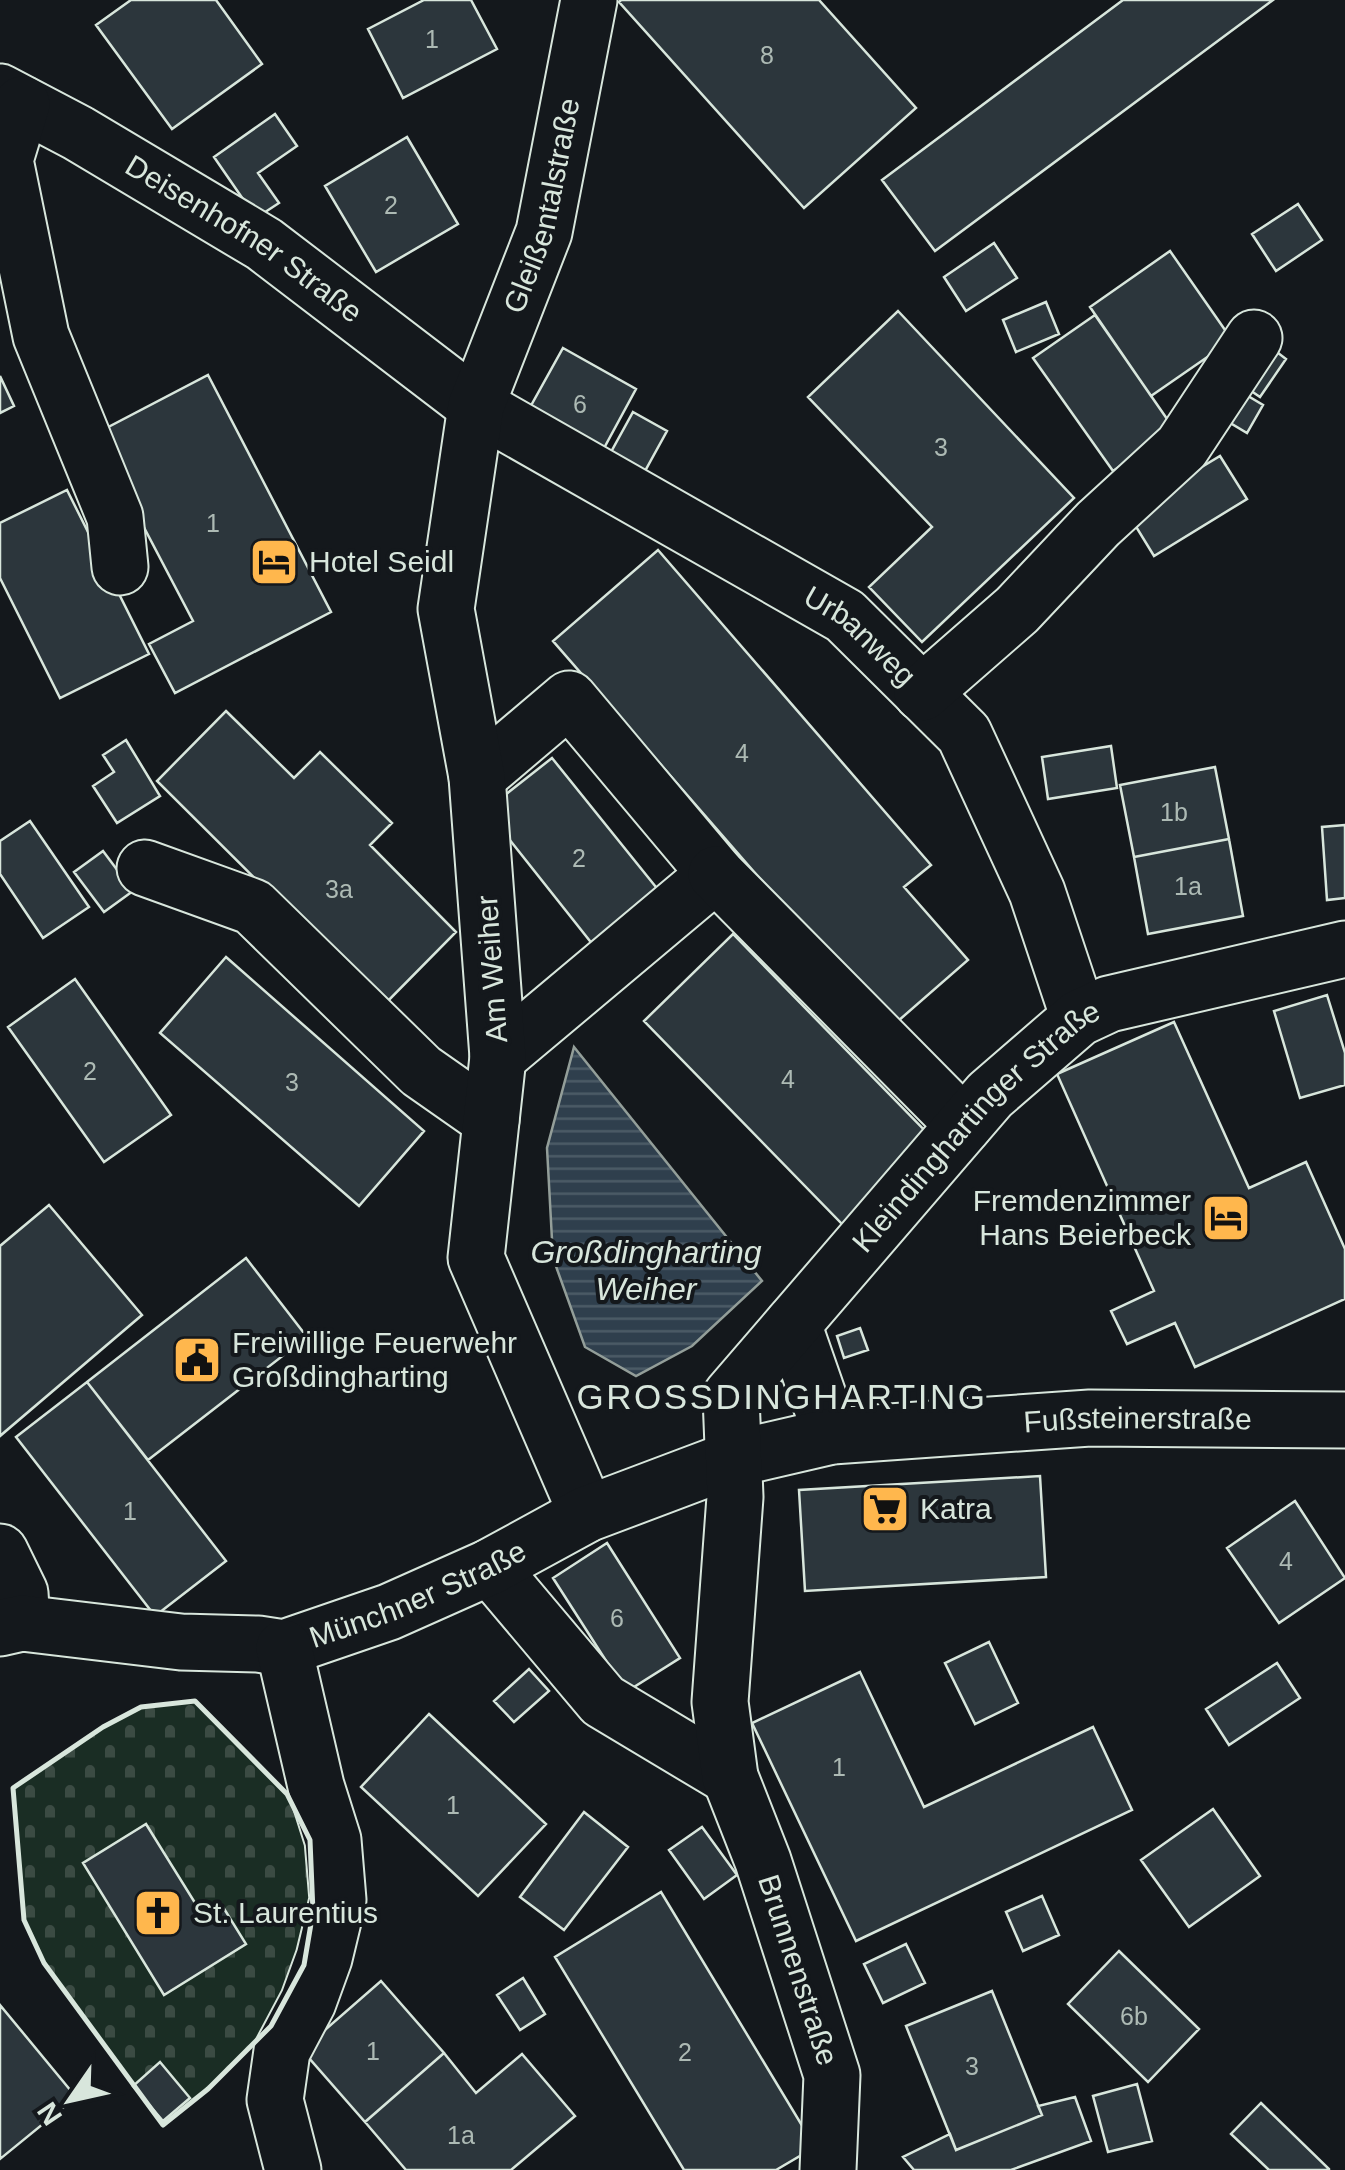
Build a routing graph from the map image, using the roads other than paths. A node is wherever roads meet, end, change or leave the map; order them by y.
1 (589, 0) edge
2 (11, 98) edge
3 (1254, 338) dead end
4 (476, 406) junction
5 (120, 566) dead end
6 (922, 693) junction
7 (477, 777) junction
8 (145, 868) dead end
9 (716, 874) junction
10 (1345, 949) edge
11 (1079, 1018) junction
12 (498, 1057) junction
13 (491, 1120) junction
14 (964, 1125) junction
15 (793, 1324) junction
16 (1345, 1420) edge
17 (832, 1436) junction
18 (734, 1459) junction
19 (586, 1514) junction
20 (0, 1552) edge
21 (490, 1567) junction
22 (11, 1625) edge
23 (284, 1648) junction
24 (730, 1777) junction
25 (293, 2170) edge
26 (828, 2170) edge

1 - 4 street, Gleißentalstraße
2 - 4 street, Deisenhofner Straße
2 - 5 street
3 - 6 street
4 - 6 street, Urbanweg
4 - 7 street, Am Weiher
6 - 11 street, Urbanweg
7 - 9 street
7 - 12 street, Am Weiher
8 - 13 street
9 - 12 street
9 - 14 street
10 - 11 street, Kleindinghartinger Straße
11 - 14 street, Kleindinghartinger Straße
12 - 13 street, Am Weiher
13 - 19 street, Am Weiher
14 - 15 street, Kleindinghartinger Straße
15 - 17 street
15 - 18 street, Kleindinghartinger Straße
16 - 17 street, Fußsteinerstraße
17 - 18 street, Fußsteinerstraße
18 - 19 street, Fußsteinerstraße
18 - 24 street, Brunnenstraße
19 - 21 street, Münchner Straße
20 - 22 street
21 - 23 street, Münchner Straße
21 - 24 street
22 - 23 street, Münchner Straße
23 - 25 street
24 - 26 street, Brunnenstraße

